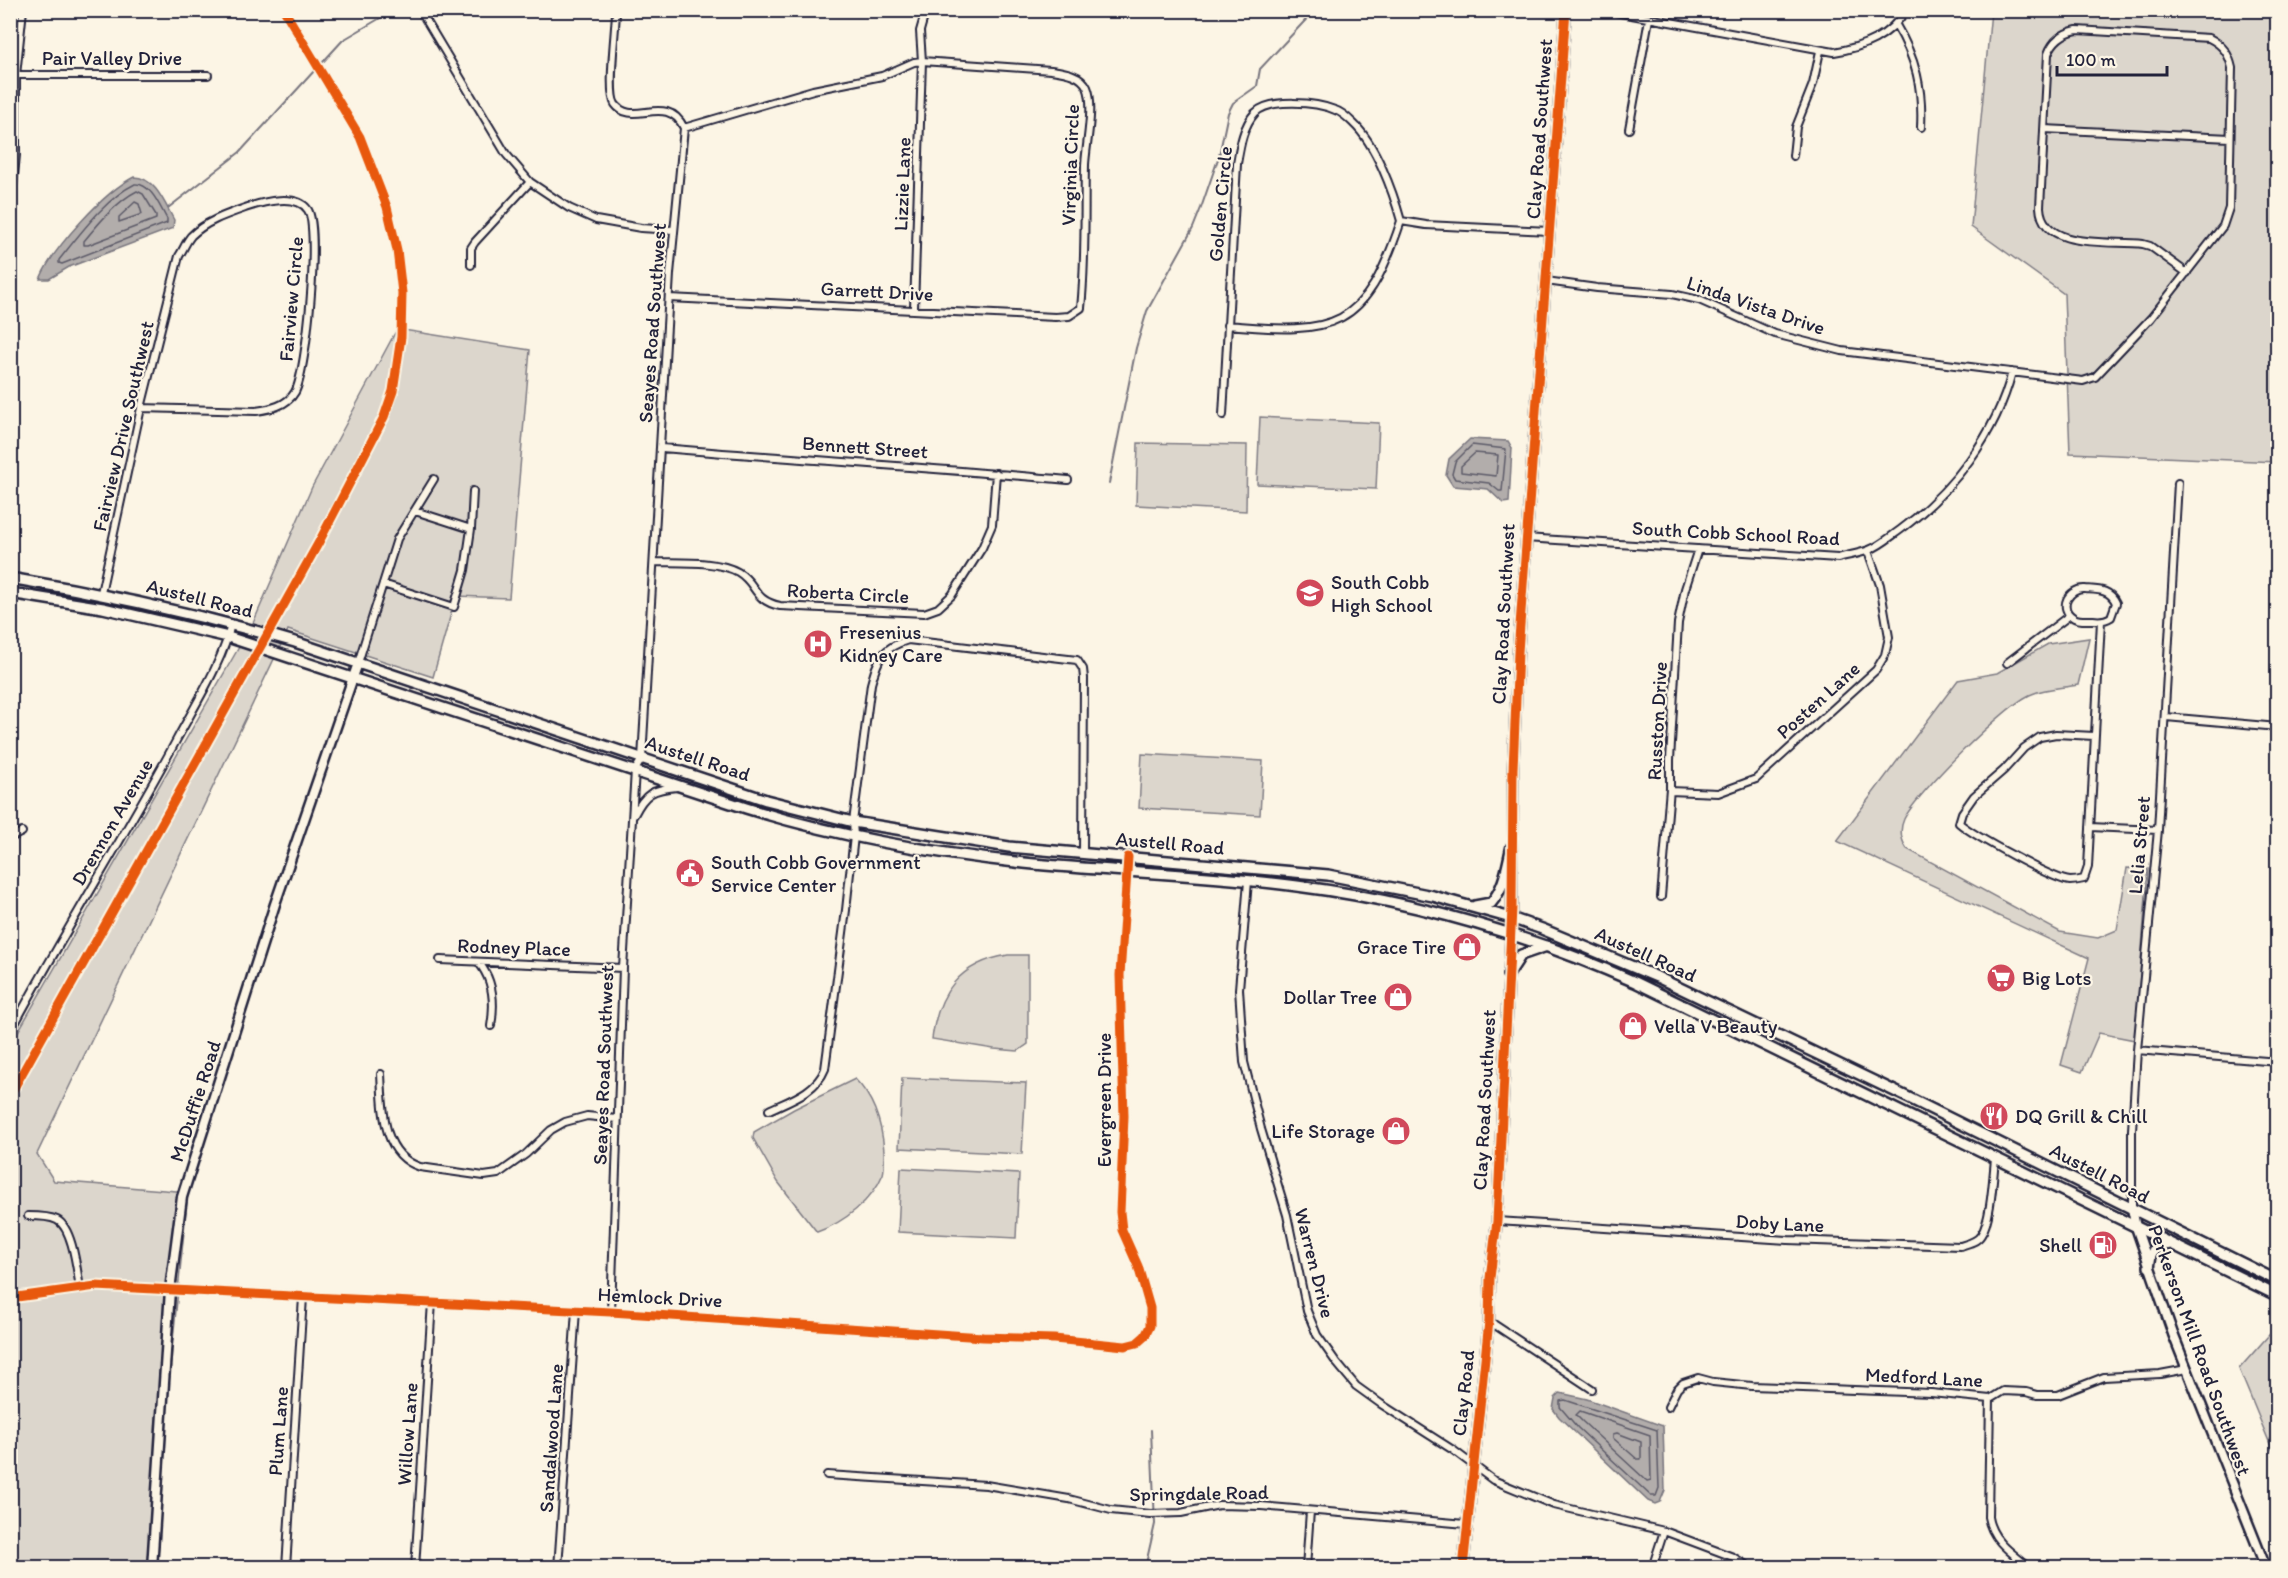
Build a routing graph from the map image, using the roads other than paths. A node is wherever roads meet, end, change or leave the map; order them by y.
1 (23, 10) edge
2 (420, 10) edge
3 (616, 10) edge
4 (926, 10) edge
5 (1566, 10) edge
6 (1604, 10) edge
7 (1906, 10) edge
8 (1650, 19) junction
9 (1896, 25) junction
10 (1820, 51) junction
11 (922, 61) junction
12 (16, 75) junction
13 (208, 75) dead end
14 (1921, 127) dead end
15 (684, 128) junction
16 (1629, 129) dead end
17 (2044, 129) junction
18 (2230, 138) junction
19 (13, 156) edge
20 (1793, 156) dead end
21 (530, 182) junction
22 (10, 217) edge
23 (1401, 221) junction
24 (673, 230) junction
25 (1550, 231) junction
26 (471, 265) dead end
27 (177, 266) joint
28 (2187, 273) junction
29 (1546, 281) junction
30 (669, 298) junction
31 (10, 308) edge
32 (1081, 308) joint
33 (914, 309) junction
34 (1227, 325) junction
35 (10, 330) edge
36 (2012, 372) junction
37 (141, 408) junction
38 (1223, 415) dead end
39 (661, 448) junction
40 (996, 473) junction
41 (434, 479) dead end
42 (1068, 480) dead end
43 (2178, 483) dead end
44 (473, 491) dead end
45 (415, 511) junction
46 (471, 529) junction
47 (1525, 538) junction
48 (1698, 549) junction
49 (1868, 550) junction
50 (654, 562) junction
51 (10, 578) edge
52 (383, 584) junction
53 (10, 593) edge
54 (101, 593) junction
55 (2070, 615) junction
56 (2101, 621) junction
57 (231, 624) junction
58 (232, 638) junction
59 (358, 663) junction
60 (2007, 663) dead end
61 (353, 679) junction
62 (2166, 717) junction
63 (2277, 727) edge
64 (2094, 736) junction
65 (642, 759) junction
66 (635, 770) junction
67 (682, 786) junction
68 (1670, 791) junction
69 (633, 819) junction
70 (853, 822) junction
71 (2090, 827) junction
72 (2158, 830) junction
73 (22, 832) dead end
74 (854, 836) junction
75 (10, 838) edge
76 (1512, 846) junction
77 (1083, 854) junction
78 (1128, 857) junction
79 (1128, 872) junction
80 (1248, 880) junction
81 (1661, 897) dead end
82 (1471, 906) junction
83 (1511, 918) junction
84 (1510, 933) junction
85 (1547, 946) junction
86 (440, 960) dead end
87 (479, 963) junction
88 (623, 968) junction
89 (1508, 975) junction
90 (491, 1026) dead end
91 (10, 1033) edge
92 (2138, 1050) junction
93 (2277, 1062) edge
94 (381, 1074) dead end
95 (769, 1110) dead end
96 (617, 1119) junction
97 (1995, 1159) junction
98 (2132, 1209) junction
99 (28, 1216) dead end
100 (1497, 1221) junction
101 (2136, 1227) junction
102 (2170, 1244) junction
103 (2149, 1267) junction
104 (2277, 1281) edge
105 (80, 1288) junction
106 (170, 1290) junction
107 (2277, 1296) edge
108 (303, 1297) junction
109 (10, 1298) edge
110 (432, 1302) junction
111 (576, 1310) junction
112 (611, 1312) junction
113 (1489, 1321) junction
114 (1145, 1336) joint
115 (2187, 1369) junction
116 (1592, 1389) dead end
117 (1990, 1399) junction
118 (1668, 1407) dead end
119 (1474, 1466) junction
120 (827, 1475) dead end
121 (1310, 1511) junction
122 (1466, 1524) junction
123 (1664, 1532) junction
124 (152, 1568) edge
125 (286, 1568) edge
126 (415, 1568) edge
127 (558, 1568) edge
128 (1306, 1568) edge
129 (1463, 1568) edge
130 (1652, 1568) edge
131 (1751, 1568) edge
132 (2030, 1568) edge
133 (2266, 1568) edge

1 - 12 street
2 - 21 street
3 - 15 street
4 - 11 street
5 - 25 street, Clay Road Southwest
6 - 8 street
7 - 9 street
8 - 10 street
8 - 16 street
9 - 10 street
9 - 14 street
10 - 20 street
11 - 15 street
11 - 32 street, Virginia Circle
11 - 33 street, Lizzie Lane
12 - 13 street, Pair Valley Drive
12 - 19 street
15 - 24 street, Seayes Road Southwest
17 - 18 street
17 - 18 street, Linda Vista Drive
17 - 28 street
18 - 28 street, Linda Vista Drive
19 - 22 street
21 - 24 street
21 - 26 street
23 - 25 street
23 - 34 street
23 - 34 street, Golden Circle
24 - 30 street, Seayes Road Southwest
25 - 29 street, Clay Road Southwest
27 - 37 street, Fairview Drive Southwest
27 - 37 street, Fairview Circle
28 - 36 street, Linda Vista Drive
29 - 36 street, Linda Vista Drive
29 - 47 street, Clay Road Southwest
30 - 33 street, Garrett Drive
30 - 39 street, Seayes Road Southwest
31 - 35 street
32 - 33 street, Garrett Drive
34 - 38 street, Golden Circle
36 - 49 street, South Cobb School Road
37 - 54 street, Fairview Drive Southwest
39 - 40 street, Bennett Street
39 - 50 street, Seayes Road Southwest
40 - 42 street, Bennett Street
40 - 50 street, Roberta Circle
41 - 45 street
43 - 62 street, Lelia Street
44 - 46 street
45 - 46 street
45 - 52 street
46 - 52 street
47 - 48 street, South Cobb School Road
47 - 76 street, Clay Road Southwest
48 - 49 street, South Cobb School Road
48 - 68 street, Russton Drive
49 - 68 street, Posten Lane
50 - 65 street, Seayes Road Southwest
51 - 54 main road, Austell Road
52 - 59 street
53 - 58 main road, Austell Road
54 - 57 main road, Austell Road
55 - 56 street
55 - 56 street
55 - 60 street
56 - 64 street
57 - 58 street, Drennon Avenue
57 - 59 main road, Austell Road
58 - 61 main road, Austell Road
58 - 91 street, Drennon Avenue
59 - 61 street, McDuffie Road
59 - 65 main road, Austell Road
61 - 66 main road, Austell Road
61 - 106 street, McDuffie Road
62 - 63 street
62 - 72 street, Lelia Street
64 - 71 street
64 - 71 street
65 - 66 street, Seayes Road Southwest
65 - 70 main road, Austell Road
66 - 67 main road, Austell Road
66 - 69 street, Seayes Road Southwest
67 - 69 street
67 - 74 main road, Austell Road
68 - 81 street, Russton Drive
69 - 88 street, Seayes Road Southwest
70 - 74 street
70 - 77 main road, Austell Road
70 - 77 street
71 - 72 street
72 - 92 street, Lelia Street
73 - 75 street
74 - 79 main road, Austell Road
74 - 95 street
76 - 82 main road
76 - 83 street, Clay Road Southwest
77 - 78 main road, Austell Road
78 - 79 street, Evergreen Drive
78 - 82 main road, Austell Road
79 - 80 main road, Austell Road
79 - 114 street, Evergreen Drive
80 - 84 main road, Austell Road
80 - 119 street, Warren Drive
82 - 83 main road, Austell Road
83 - 84 street, Clay Road Southwest
83 - 98 main road, Austell Road
84 - 85 main road, Austell Road
84 - 89 street, Clay Road Southwest
85 - 89 main road
85 - 97 main road, Austell Road
86 - 87 street, Rodney Place
87 - 88 street, Rodney Place
87 - 90 street
88 - 96 street, Seayes Road Southwest
89 - 100 street, Clay Road Southwest
92 - 93 street
92 - 98 street, Lelia Street
94 - 96 street
96 - 112 street, Seayes Road Southwest
97 - 100 street, Doby Lane
97 - 101 main road, Austell Road
98 - 101 street, Perkerson Mill Road Southwest
98 - 104 main road, Austell Road
99 - 105 street
100 - 113 street, Clay Road
101 - 102 main road, Austell Road
101 - 103 street, Perkerson Mill Road Southwest
102 - 103 main road
102 - 107 main road, Austell Road
103 - 115 street, Perkerson Mill Road Southwest
105 - 106 street, Hemlock Drive
105 - 109 street, Hemlock Drive
106 - 108 street, Hemlock Drive
106 - 124 street, McDuffie Road
108 - 110 street, Hemlock Drive
108 - 125 street, Plum Lane
110 - 111 street, Hemlock Drive
110 - 126 street, Willow Lane
111 - 112 street, Hemlock Drive
111 - 127 street, Sandalwood Lane
112 - 114 street, Hemlock Drive
113 - 116 street
113 - 119 street, Clay Road
115 - 117 street, Medford Lane
115 - 133 street, Perkerson Mill Road Southwest
117 - 118 street, Medford Lane
117 - 132 street
119 - 122 street, Clay Road
119 - 123 street, Warren Drive
120 - 121 street, Springdale Road
121 - 122 street, Springdale Road
121 - 128 street
122 - 129 street, Clay Road
123 - 130 street
123 - 131 street, Warren Drive

